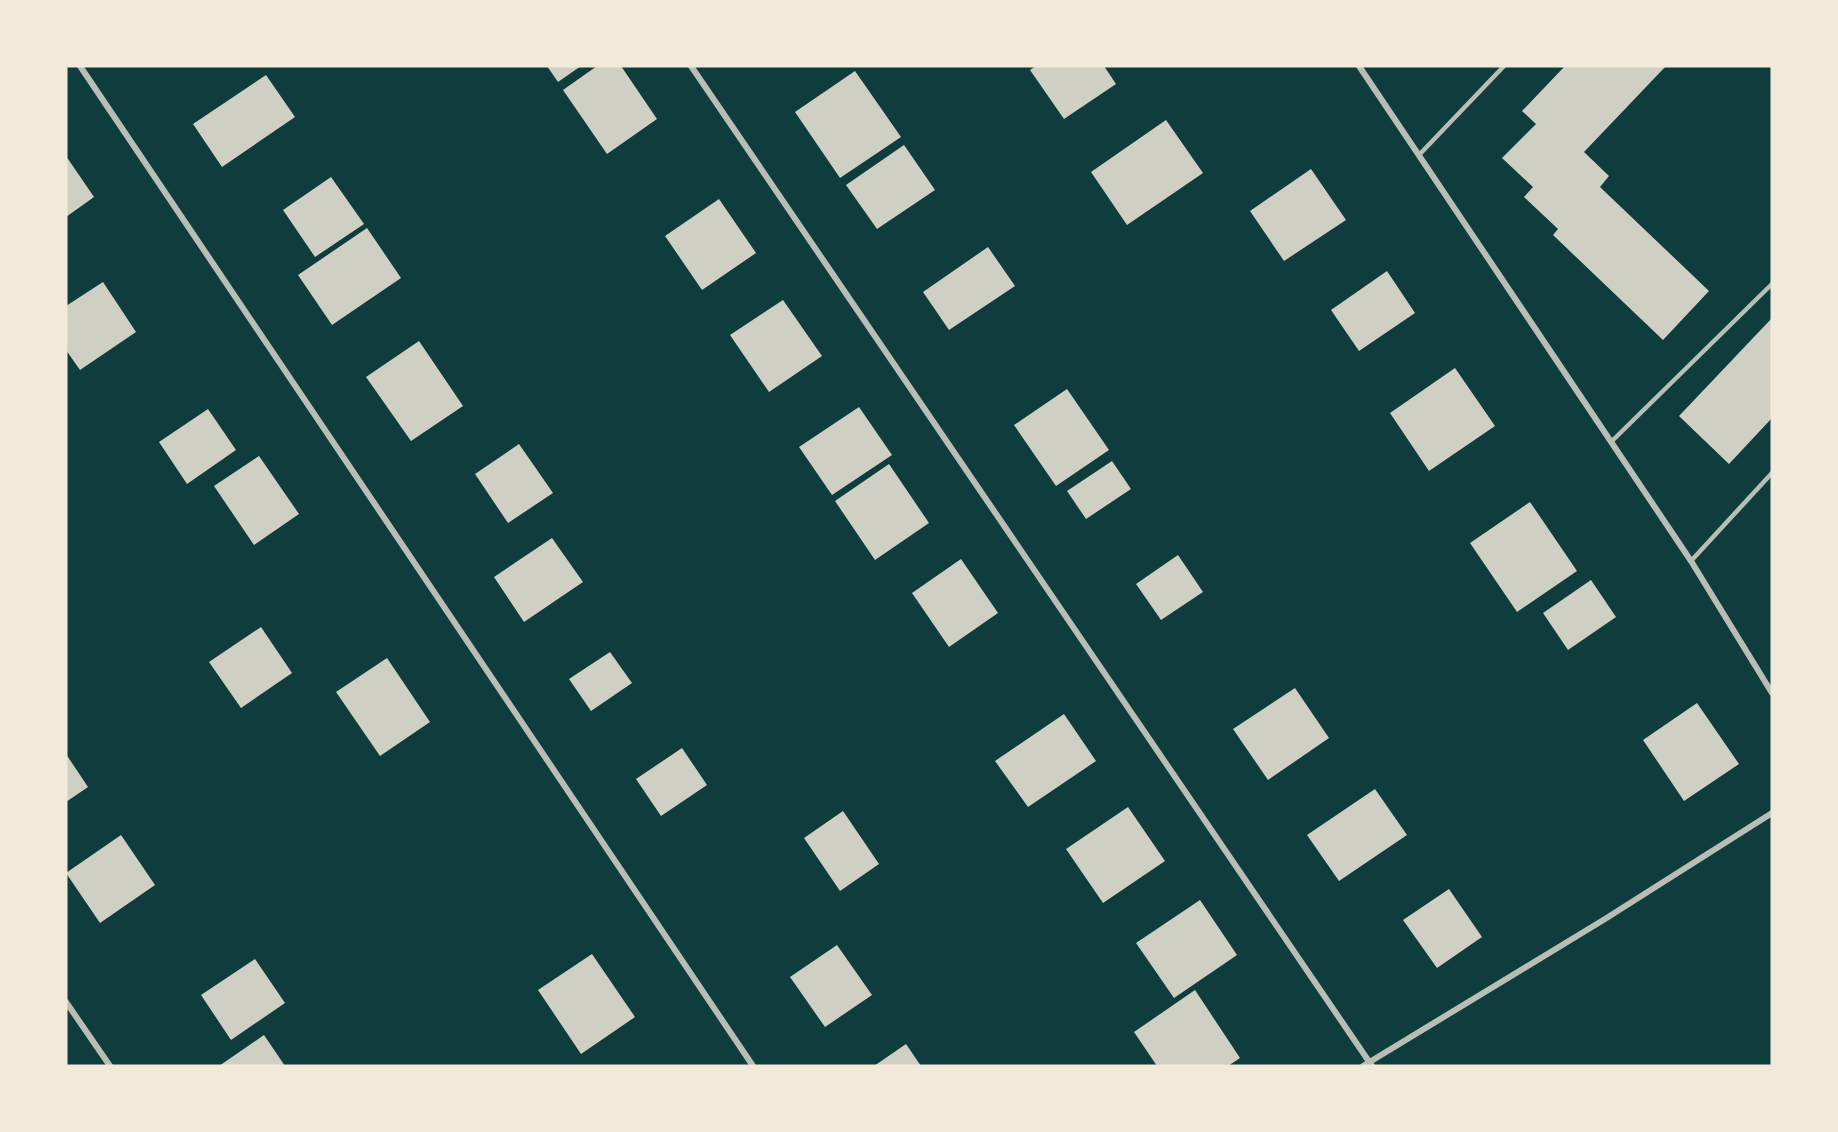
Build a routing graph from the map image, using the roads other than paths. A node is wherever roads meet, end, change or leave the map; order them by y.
1 (80, 66) edge
2 (691, 66) edge
3 (1359, 66) edge
4 (1503, 66) edge
5 (1419, 155) junction
6 (1772, 284) edge
7 (1611, 442) junction
8 (1772, 473) edge
9 (1691, 561) junction
10 (1772, 693) edge
11 (1772, 813) edge
12 (66, 1002) edge
13 (1371, 1064) edge
14 (110, 1066) edge
15 (753, 1066) edge
16 (1363, 1066) edge

1 - 15 street
2 - 13 street
3 - 5 street
4 - 5 lane
5 - 7 street
6 - 7 lane
7 - 9 street
8 - 9 lane
9 - 10 street
11 - 13 street
12 - 14 street
13 - 16 street

